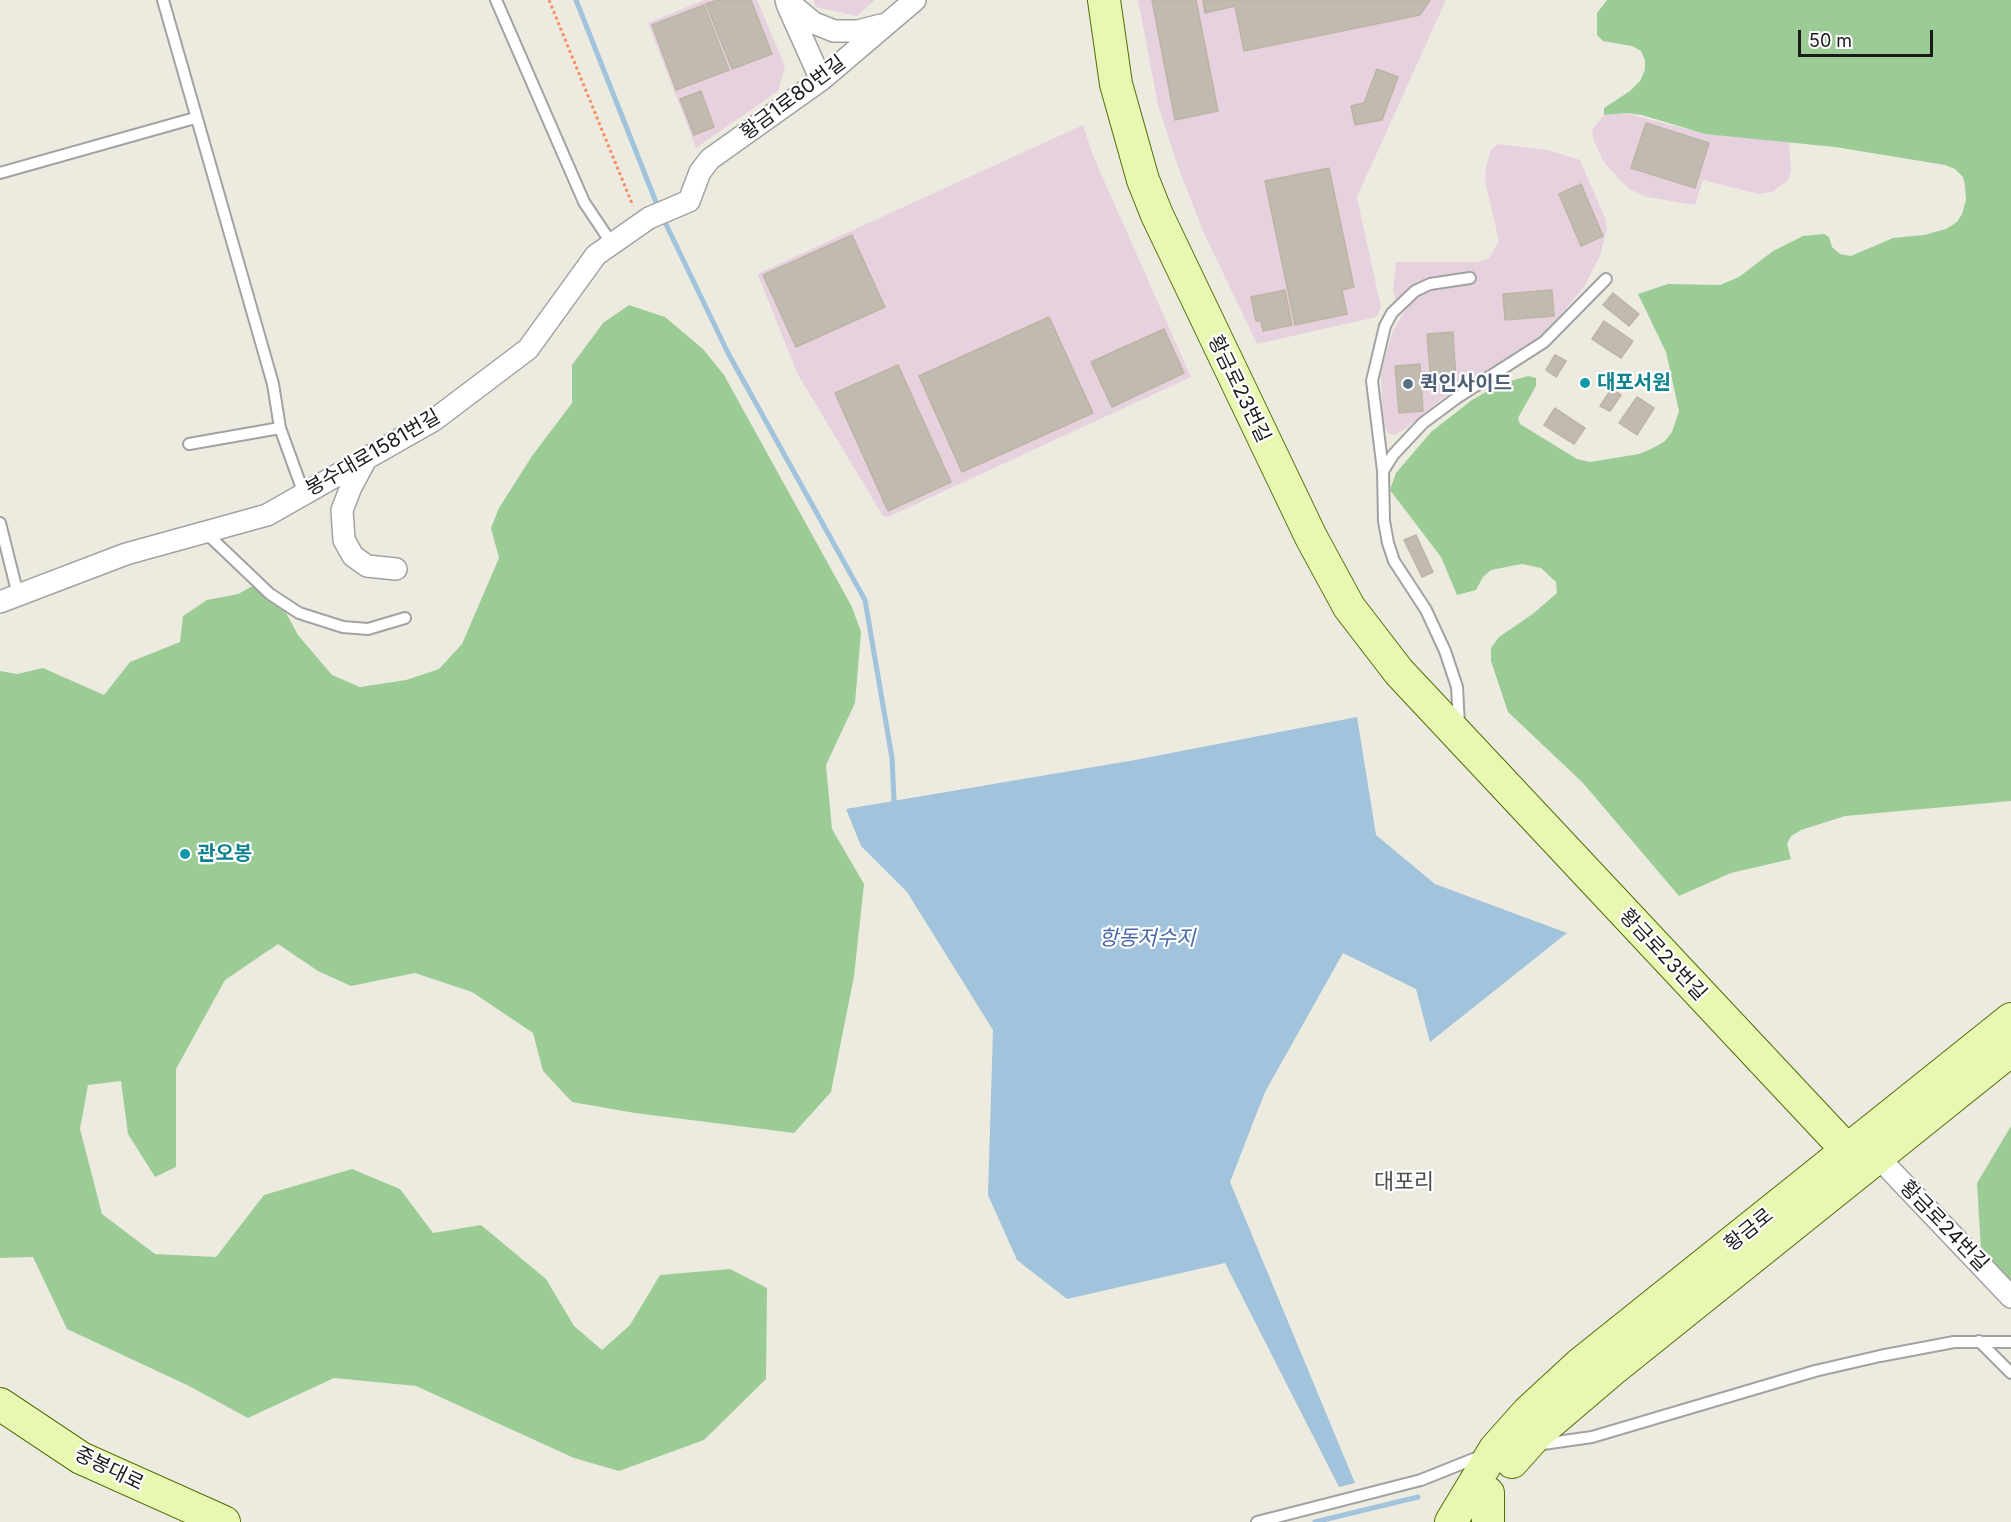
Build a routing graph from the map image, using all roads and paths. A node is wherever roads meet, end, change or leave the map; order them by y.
1 (163, 0) edge
2 (496, 0) edge
3 (549, 0) edge
4 (786, 0) edge
5 (915, 0) edge
6 (1104, 0) edge
7 (885, 24) junction
8 (821, 80) junction
9 (195, 118) junction
10 (0, 173) edge
11 (683, 206) joint
12 (644, 221) junction
13 (612, 244) junction
14 (1470, 278) dead end
15 (1606, 279) dead end
16 (280, 428) junction
17 (189, 444) dead end
18 (366, 459) junction
19 (1383, 471) junction
20 (304, 494) junction
21 (0, 523) edge
22 (205, 532) junction
23 (396, 569) dead end
24 (9, 599) edge
25 (405, 618) dead end
26 (1459, 737) junction
27 (2011, 1019) edge
28 (2011, 1050) edge
29 (1862, 1153) junction
30 (2011, 1297) edge
31 (1979, 1341) junction
32 (2011, 1342) edge
33 (2011, 1372) edge
34 (0, 1404) edge
35 (1510, 1448) junction
36 (1473, 1511) edge
37 (225, 1522) edge
38 (1257, 1522) edge
39 (1438, 1522) edge

1 - 9 lane
2 - 13 lane
3 - 12 path
4 - 7 street
4 - 8 street
5 - 7 street, 황금1로80번길
6 - 26 street, 황금로23번길
7 - 8 street, 황금1로80번길
8 - 11 street, 황금1로80번길
9 - 10 lane
9 - 16 lane
11 - 12 street, 봉수대로1581번길
12 - 13 street, 봉수대로1581번길
13 - 18 street, 봉수대로1581번길
14 - 19 lane
15 - 19 lane
16 - 17 lane
16 - 20 lane
18 - 20 street, 봉수대로1581번길
18 - 23 street
19 - 26 lane
20 - 22 street, 봉수대로1581번길
21 - 24 lane
22 - 24 street, 봉수대로1581번길
22 - 25 lane
26 - 29 street, 황금로23번길
27 - 29 street, 황금로
28 - 29 street, 황금로
29 - 30 street, 황금로24번길
29 - 35 street, 황금로
31 - 32 lane, 황금로
31 - 33 lane
31 - 35 lane, 황금로
34 - 37 street, 중봉대로
35 - 36 street, 황금로
35 - 38 lane, 황금로
36 - 39 street, 황금로

